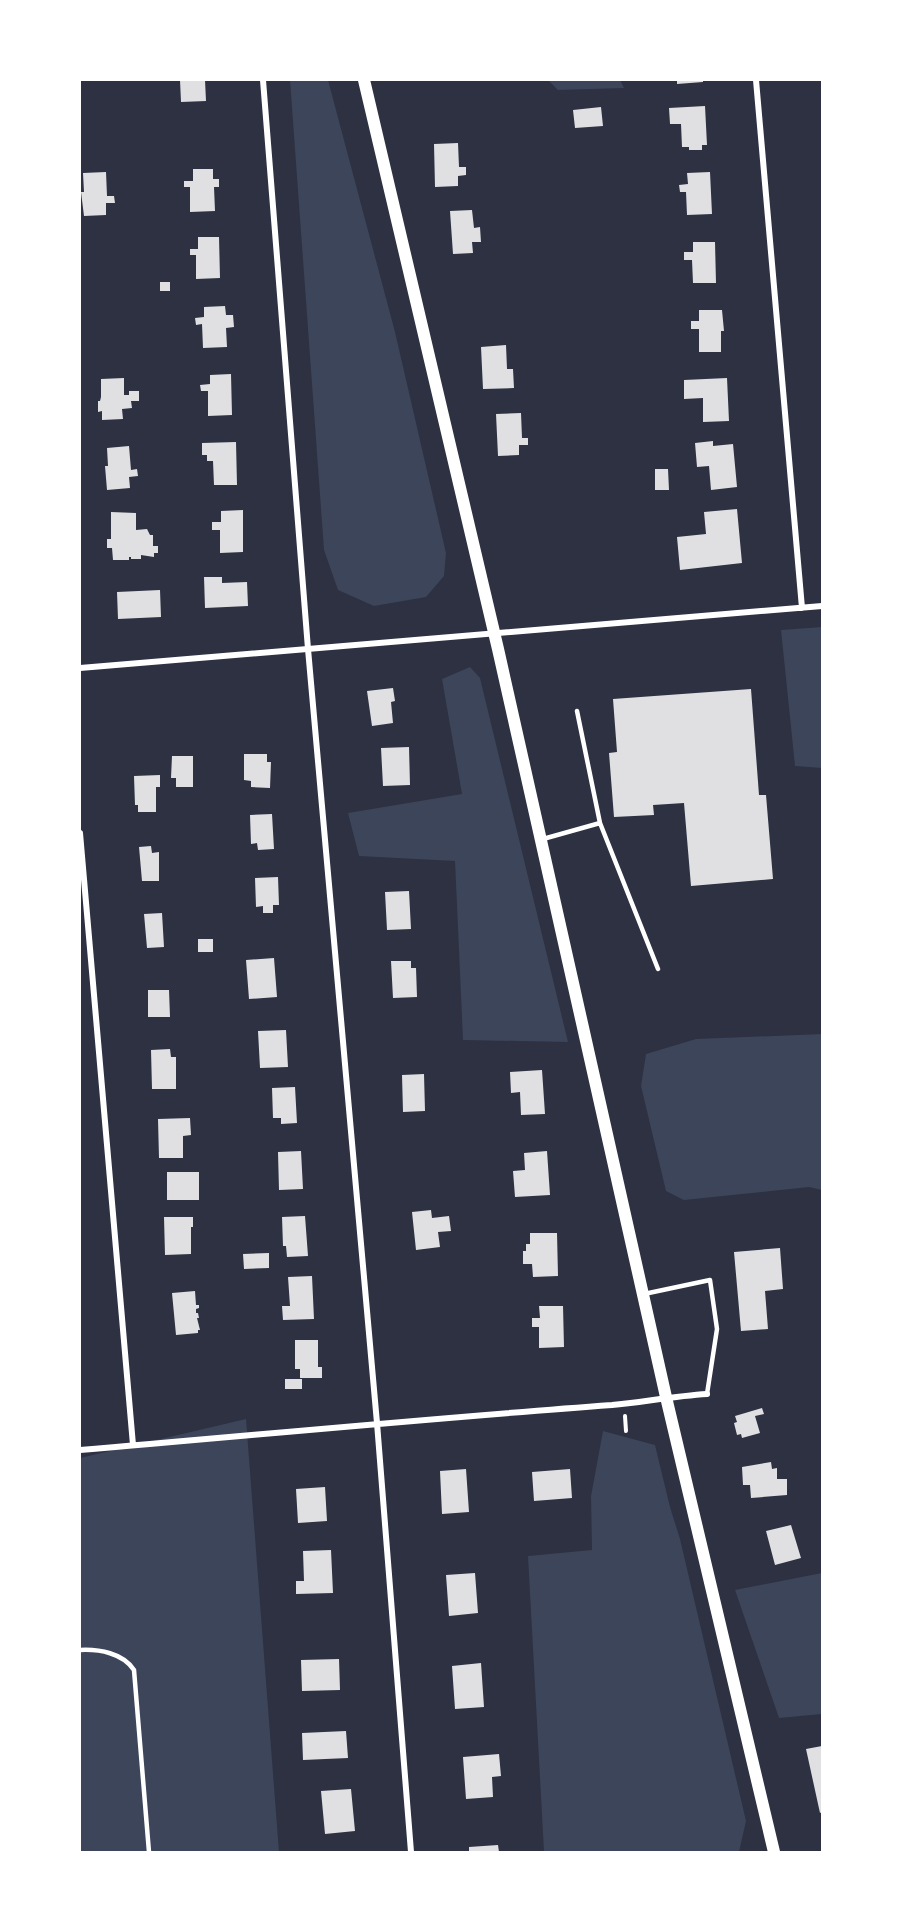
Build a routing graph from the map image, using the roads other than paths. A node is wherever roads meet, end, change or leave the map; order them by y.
1 (263, 80) edge
2 (364, 80) edge
3 (756, 80) edge
4 (822, 606) edge
5 (802, 608) junction
6 (494, 633) junction
7 (308, 649) junction
8 (80, 668) edge
9 (577, 711) dead end
10 (600, 824) junction
11 (80, 833) edge
12 (540, 840) junction
13 (658, 969) dead end
14 (642, 1294) junction
15 (707, 1394) joint
16 (666, 1397) junction
17 (377, 1423) junction
18 (133, 1446) junction
19 (80, 1450) edge
20 (80, 1650) edge
21 (149, 1852) edge
22 (411, 1852) edge
23 (774, 1852) edge

1 - 7 street
2 - 6 main road
3 - 5 street
4 - 5 street
5 - 6 street
6 - 7 street
6 - 12 main road
7 - 8 street
7 - 17 street
9 - 10 lane
10 - 12 lane
10 - 13 lane
11 - 18 street
12 - 14 main road
14 - 15 lane
14 - 16 main road
15 - 16 street
16 - 17 street
16 - 23 main road
17 - 18 street
17 - 22 street
18 - 19 street
20 - 21 lane

